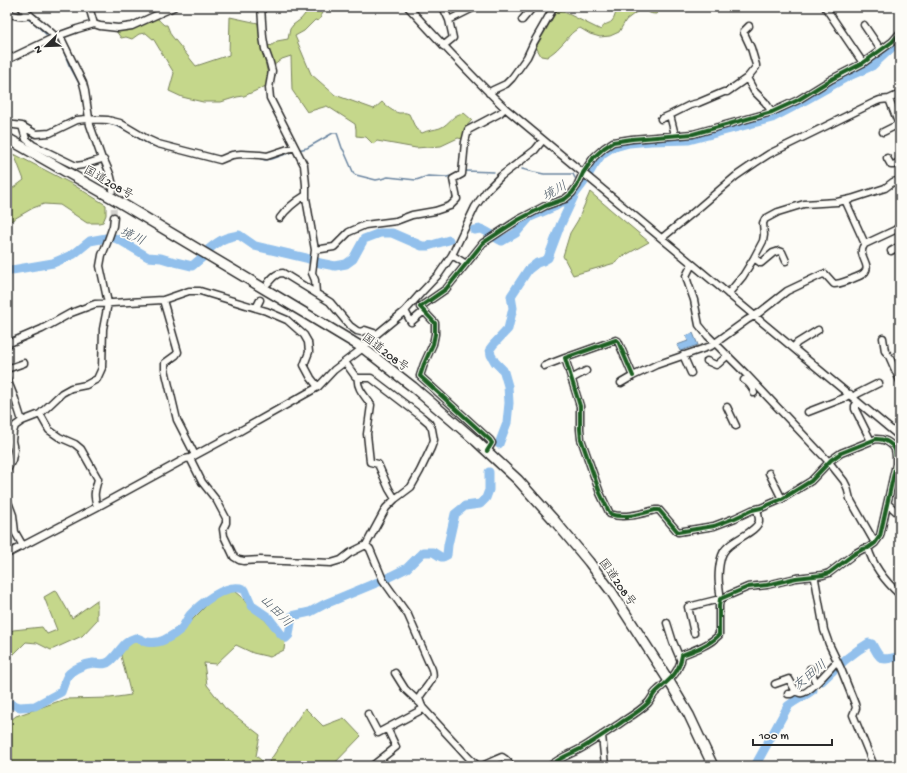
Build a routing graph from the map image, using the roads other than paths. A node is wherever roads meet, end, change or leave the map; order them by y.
1 (21, 7) edge
2 (89, 7) edge
3 (174, 7) edge
4 (261, 7) edge
5 (408, 7) edge
6 (443, 7) edge
7 (475, 7) edge
8 (533, 7) edge
9 (554, 7) edge
10 (825, 7) edge
11 (7, 12) edge
12 (30, 15) junction
13 (449, 20) junction
14 (522, 20) dead end
15 (94, 24) junction
16 (864, 24) dead end
17 (749, 26) dead end
18 (900, 33) edge
19 (55, 38) junction
20 (443, 46) junction
21 (881, 50) junction
22 (7, 60) edge
23 (863, 63) junction
24 (747, 78) junction
25 (489, 93) junction
26 (900, 94) edge
27 (888, 99) junction
28 (505, 108) junction
29 (772, 112) junction
30 (670, 115) junction
31 (661, 118) dead end
32 (90, 119) junction
33 (7, 124) edge
34 (22, 126) junction
35 (899, 126) edge
36 (883, 132) dead end
37 (676, 135) junction
38 (7, 138) edge
39 (543, 140) junction
40 (296, 149) junction
41 (887, 158) dead end
42 (102, 159) junction
43 (900, 162) edge
44 (584, 174) junction
45 (900, 180) edge
46 (112, 190) tunnel mouth
47 (306, 195) junction
48 (851, 199) junction
49 (114, 217) tunnel mouth
50 (280, 218) dead end
51 (900, 226) edge
52 (662, 238) junction
53 (865, 244) junction
54 (900, 246) edge
55 (315, 250) junction
56 (891, 251) dead end
57 (452, 255) junction
58 (754, 258) junction
59 (786, 261) dead end
60 (466, 264) junction
61 (692, 264) junction
62 (268, 283) dead end
63 (316, 293) junction
64 (728, 294) junction
65 (163, 300) junction
66 (260, 300) dead end
67 (108, 303) junction
68 (256, 308) junction
69 (405, 311) junction
70 (424, 311) junction
71 (754, 316) junction
72 (818, 330) dead end
73 (377, 334) junction
74 (883, 338) dead end
75 (715, 343) junction
76 (7, 344) edge
77 (363, 348) junction
78 (793, 348) junction
79 (683, 355) junction
80 (728, 356) junction
81 (565, 358) junction
82 (707, 361) dead end
83 (345, 362) junction
84 (24, 363) dead end
85 (544, 366) dead end
86 (7, 370) edge
87 (586, 371) dead end
88 (691, 373) dead end
89 (633, 376) junction
90 (358, 378) junction
91 (571, 379) junction
92 (7, 380) edge
93 (744, 380) dead end
94 (900, 381) edge
95 (621, 383) dead end
96 (879, 383) dead end
97 (318, 387) junction
98 (754, 393) dead end
99 (854, 398) junction
100 (727, 407) dead end
101 (808, 412) dead end
102 (40, 414) junction
103 (22, 421) junction
104 (736, 426) dead end
105 (899, 435) edge
106 (872, 440) junction
107 (892, 444) junction
108 (487, 451) junction
109 (192, 456) junction
110 (828, 462) junction
111 (898, 466) edge
112 (7, 470) edge
113 (769, 473) dead end
114 (7, 498) edge
115 (395, 499) junction
116 (782, 499) junction
117 (887, 504) junction
118 (97, 507) junction
119 (757, 509) junction
120 (900, 515) edge
121 (875, 543) junction
122 (366, 545) junction
123 (23, 546) junction
124 (868, 548) junction
125 (7, 554) edge
126 (815, 576) junction
127 (900, 595) edge
128 (720, 599) junction
129 (667, 623) dead end
130 (694, 633) dead end
131 (681, 661) junction
132 (838, 662) junction
133 (810, 669) dead end
134 (395, 673) dead end
135 (669, 681) junction
136 (816, 683) junction
137 (775, 684) dead end
138 (796, 691) junction
139 (788, 694) dead end
140 (422, 706) junction
141 (368, 714) dead end
142 (387, 728) junction
143 (602, 735) junction
144 (873, 764) edge
145 (372, 766) edge
146 (478, 766) edge
147 (482, 766) edge
148 (512, 766) edge
149 (550, 766) edge
150 (605, 766) edge
151 (713, 766) edge
152 (865, 766) edge

1 - 12 street
2 - 15 street
3 - 15 street
4 - 40 street
5 - 20 street
6 - 13 street
7 - 13 street
8 - 14 street
9 - 25 street
10 - 23 street
11 - 12 street
12 - 19 street
13 - 20 street
15 - 19 street
16 - 21 street
17 - 24 street
18 - 21 street
19 - 22 street
19 - 32 street
20 - 25 street
21 - 23 street
23 - 29 street
24 - 29 street
24 - 30 street
25 - 28 street
26 - 27 street
27 - 35 street
27 - 52 street
28 - 39 street
28 - 55 street
29 - 37 street
30 - 31 street
30 - 37 street
32 - 34 street
32 - 40 street
32 - 42 street
33 - 34 street
34 - 42 street
35 - 36 street
37 - 44 street
38 - 77 highway, 国道208号
39 - 44 street
39 - 57 street
40 - 47 street
41 - 43 street
42 - 46 street
44 - 52 street
44 - 60 street
45 - 48 street
47 - 50 street
47 - 55 street
48 - 53 street
48 - 58 street
49 - 67 street
51 - 53 street
52 - 61 street
53 - 71 street
54 - 56 street
55 - 63 street
57 - 60 street
57 - 69 street
58 - 59 street
58 - 64 street
60 - 70 street
61 - 64 street
61 - 75 street
62 - 63 street
63 - 73 street
64 - 71 street
65 - 67 street
65 - 68 street
65 - 109 street
66 - 68 street
67 - 76 street
67 - 102 street
68 - 97 street
69 - 70 street
69 - 73 street
70 - 108 street
71 - 75 street
71 - 78 street
72 - 78 street
73 - 77 street
74 - 94 street
75 - 79 street
75 - 80 street
77 - 83 street
77 - 108 highway, 国道208号
78 - 99 street
79 - 88 street
79 - 89 street
80 - 82 street
80 - 110 street
81 - 85 street
81 - 89 street
81 - 91 street
83 - 90 street
83 - 97 street
84 - 86 street
87 - 91 street
89 - 95 street
90 - 115 street
90 - 115 street
91 - 119 street
92 - 103 street
93 - 98 street
96 - 99 street
97 - 109 street
99 - 101 street
99 - 105 street
99 - 106 street
100 - 104 street
102 - 103 street
102 - 118 street
103 - 112 street
105 - 107 street
106 - 107 street
106 - 110 street
107 - 111 street
108 - 135 highway, 国道208号
109 - 118 street
109 - 122 street
110 - 116 street
110 - 121 street
111 - 117 street
113 - 116 street
114 - 123 street
115 - 122 street
116 - 119 street
117 - 120 street
117 - 121 street
118 - 123 street
119 - 128 street
121 - 124 street
122 - 140 street
123 - 125 street
124 - 126 street
124 - 127 street
126 - 128 street
126 - 132 street
128 - 130 street
128 - 131 street
129 - 131 street
131 - 135 street
132 - 136 street
132 - 144 street
133 - 136 street
134 - 140 street
135 - 143 street
135 - 151 highway, 国道208号
136 - 138 street
137 - 138 street
138 - 139 street
140 - 142 street
140 - 146 street
141 - 142 street
142 - 145 street
143 - 149 street
143 - 150 street
144 - 152 street
147 - 148 street

